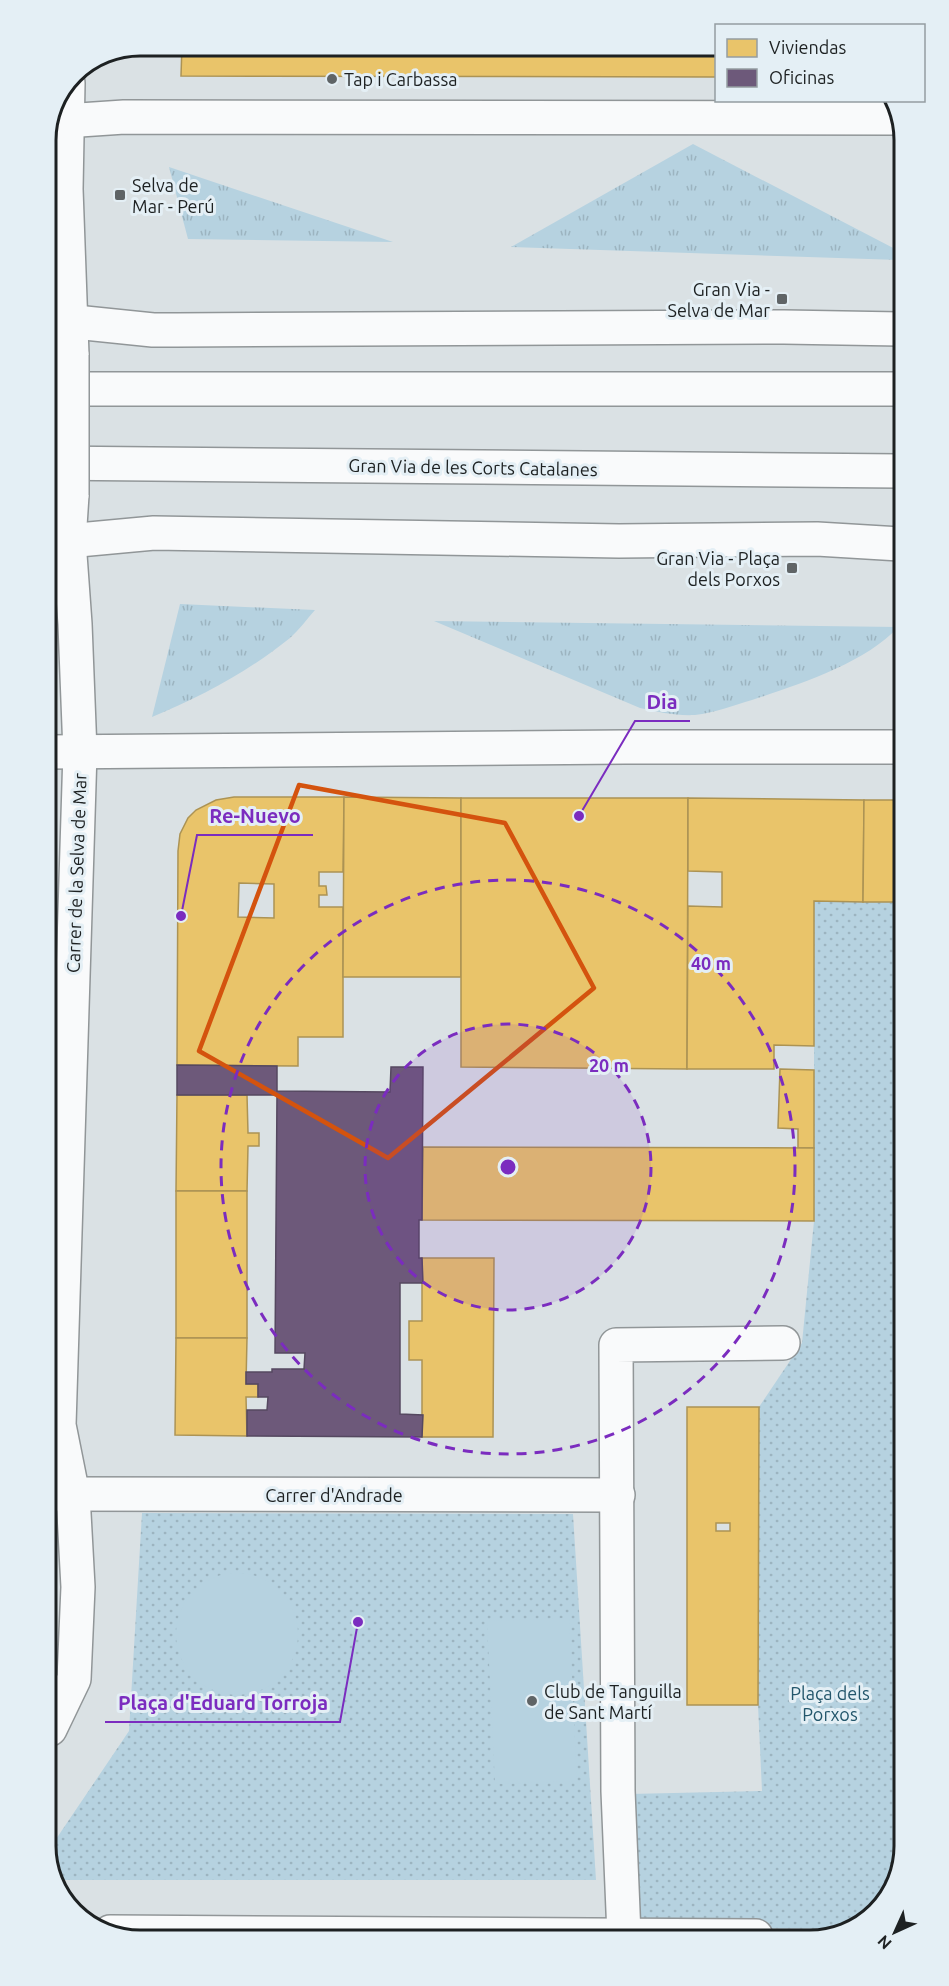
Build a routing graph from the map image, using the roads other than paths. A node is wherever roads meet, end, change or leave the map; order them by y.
1 (63, 105) edge
2 (891, 118) edge
3 (59, 122) edge
4 (58, 320) edge
5 (894, 329) edge
6 (56, 388) edge
7 (894, 389) edge
8 (56, 463) edge
9 (894, 471) edge
10 (58, 542) edge
11 (894, 544) edge
12 (894, 747) edge
13 (56, 752) edge
14 (80, 752) junction
15 (783, 1343) dead end
16 (61, 1495) edge
17 (618, 1495) junction
18 (56, 1717) edge
19 (624, 1930) edge

1 - 3 main road, Carrer de la Selva de Mar
2 - 3 main road
3 - 4 main road, Carrer de la Selva de Mar
4 - 5 main road
4 - 10 main road, Carrer de la Selva de Mar, bridge
6 - 7 main road
8 - 9 main road, Gran Via de les Corts Catalanes
10 - 11 main road
10 - 14 main road, Carrer de la Selva de Mar
12 - 14 main road
13 - 14 main road
14 - 16 main road, Carrer de la Selva de Mar
15 - 17 main road
16 - 17 main road, Carrer d'Andrade
16 - 18 main road, Carrer de la Selva de Mar
17 - 19 main road

